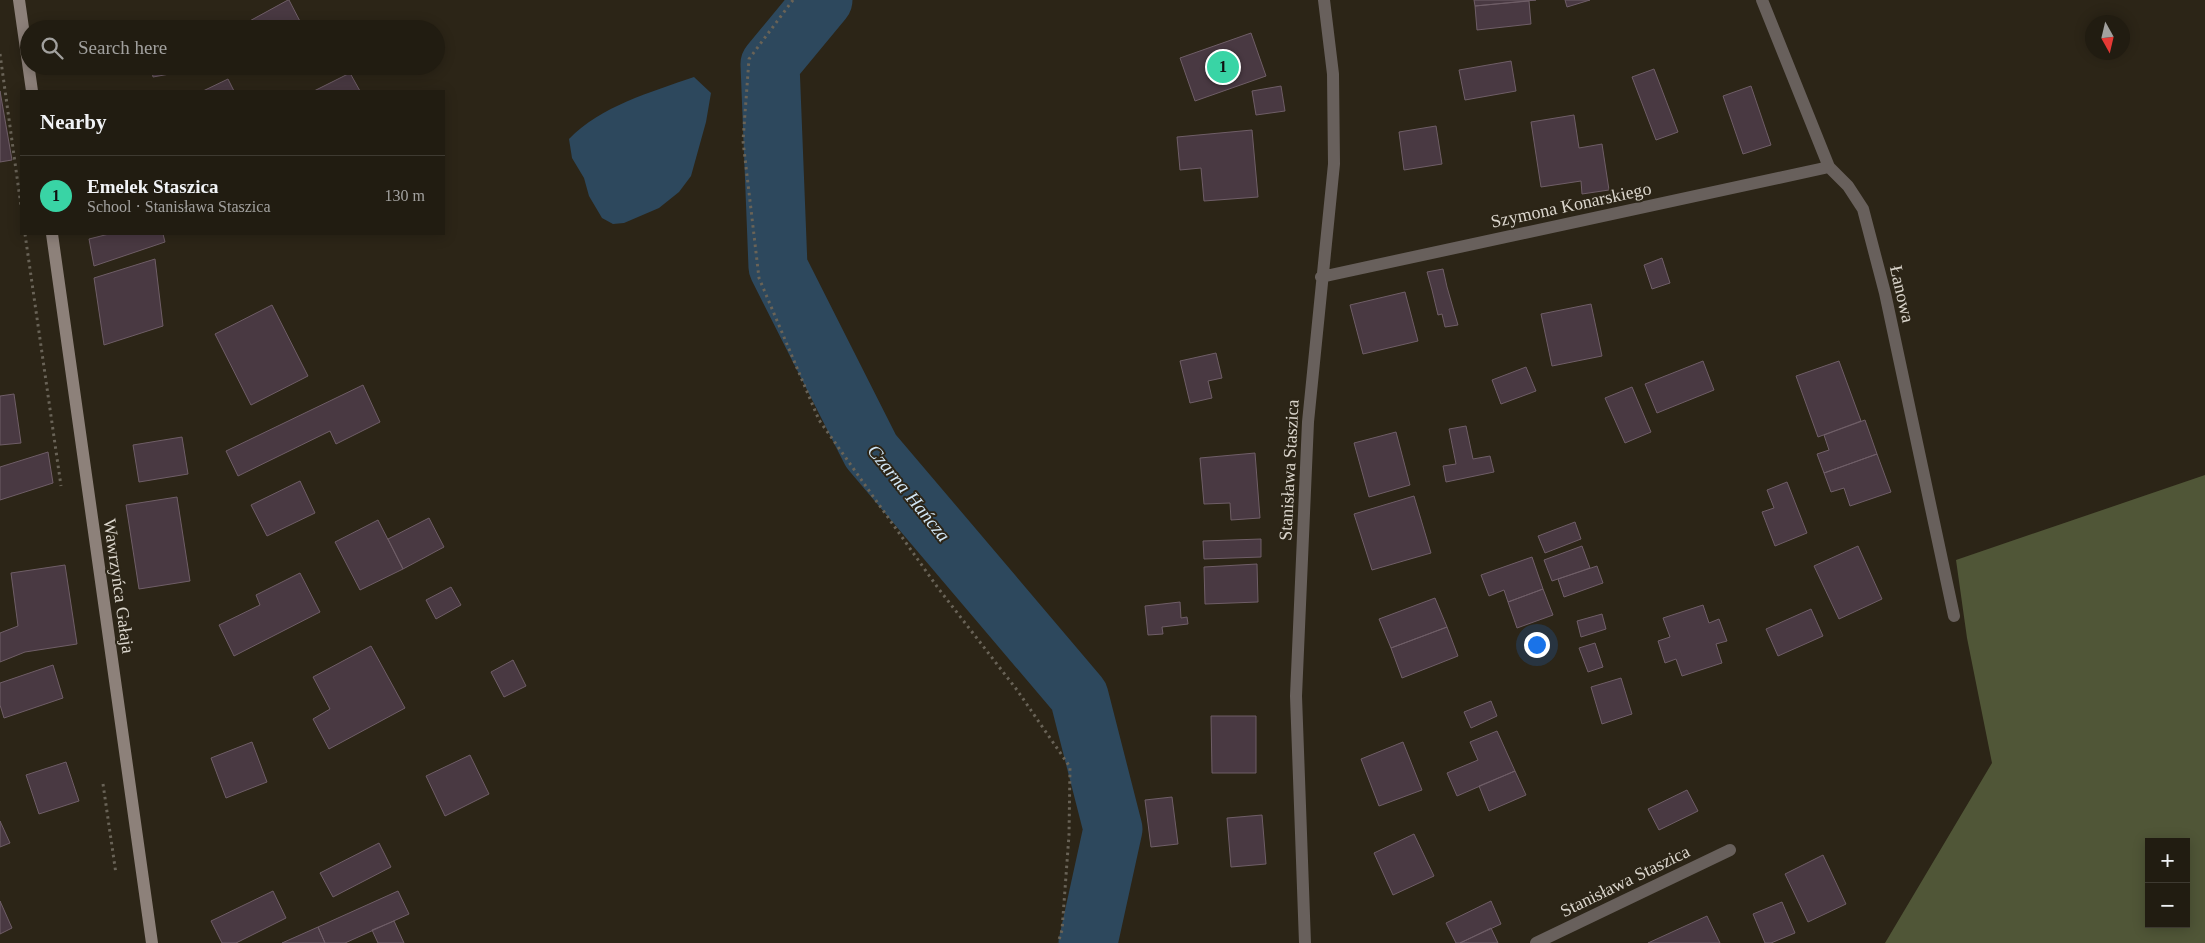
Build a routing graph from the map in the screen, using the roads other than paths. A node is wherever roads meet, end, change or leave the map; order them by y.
1 (19, 0) edge
2 (1324, 0) edge
3 (1762, 0) edge
4 (22, 20) edge
5 (30, 75) edge
6 (32, 90) edge
7 (1829, 167) junction
8 (52, 235) edge
9 (1321, 277) junction
10 (1954, 616) dead end
11 (1730, 850) dead end
12 (152, 943) edge
13 (1304, 943) edge
14 (1536, 943) edge

1 - 4 street
2 - 9 street, Stanisława Staszica
3 - 7 street, Łanowa
5 - 6 street
7 - 9 street, Szymona Konarskiego
7 - 10 street, Łanowa
8 - 12 street, Wawrzyńca Gałaja
9 - 13 street, Stanisława Staszica
11 - 14 street, Stanisława Staszica

